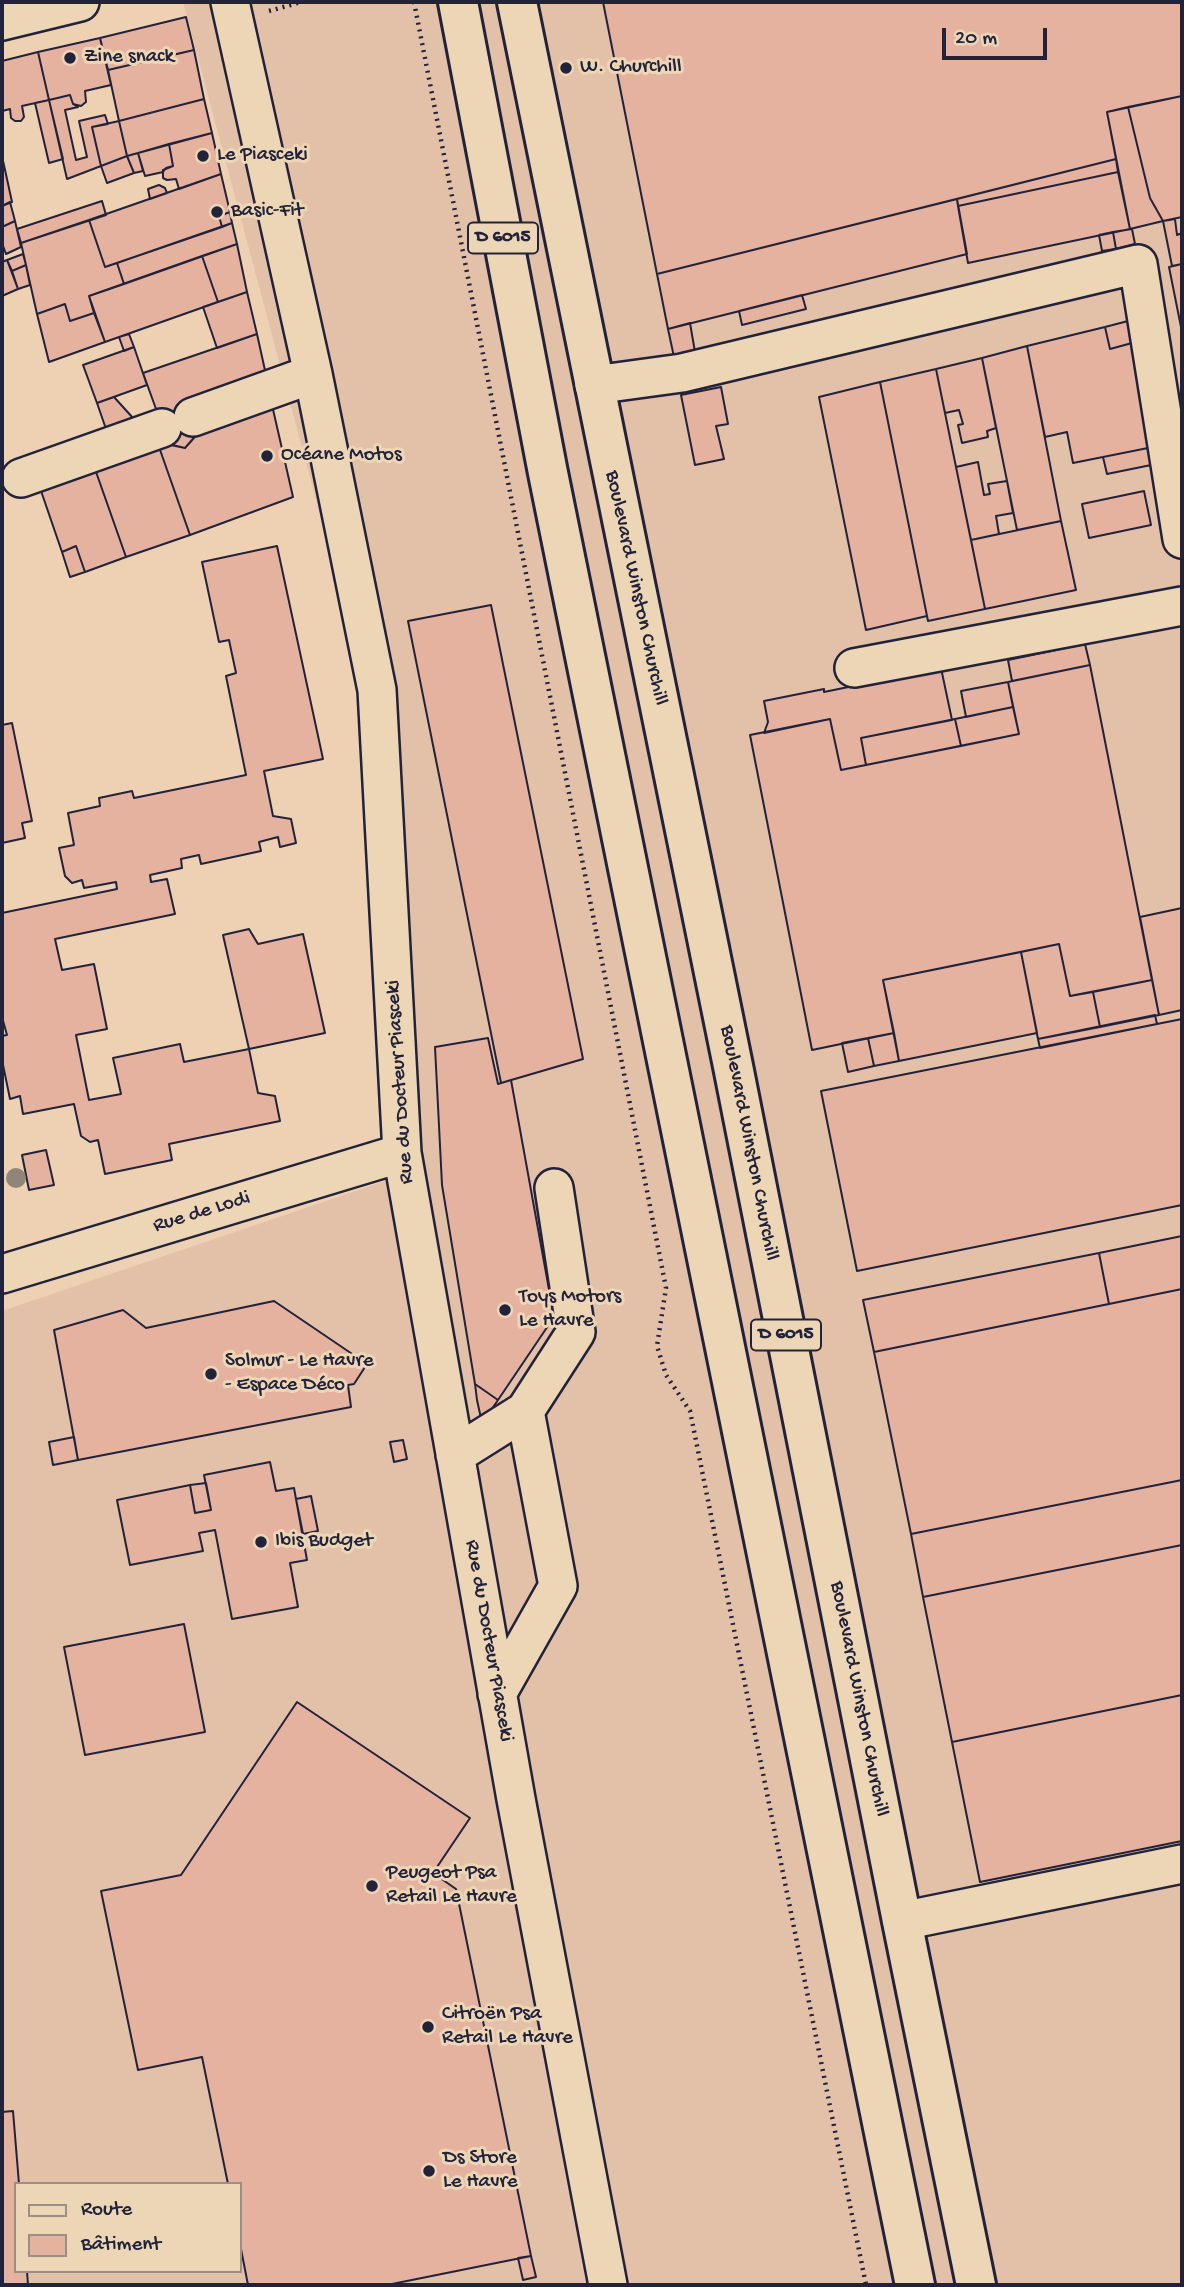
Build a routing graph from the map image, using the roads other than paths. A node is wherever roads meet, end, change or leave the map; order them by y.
1 (80, 2) edge
2 (230, 2) edge
3 (458, 2) edge
4 (517, 2) edge
5 (2, 22) edge
6 (313, 374) junction
7 (594, 385) junction
8 (21, 478) dead end
9 (1182, 539) edge
10 (1181, 615) edge
11 (854, 668) dead end
12 (402, 1153) junction
13 (554, 1188) dead end
14 (2, 1274) edge
15 (525, 1411) junction
16 (455, 1455) junction
17 (497, 1694) junction
18 (1182, 1864) edge
19 (902, 1921) junction
20 (608, 2285) edge
21 (915, 2285) edge
22 (976, 2285) edge

1 - 5 street
2 - 6 street, Rue du Docteur Piasceki
3 - 21 main road, D 6015
4 - 7 main road, Boulevard Winston Churchill / D 6015
6 - 8 street
6 - 12 street, Rue du Docteur Piasceki
7 - 9 street
7 - 19 main road, Boulevard Winston Churchill / D 6015
10 - 11 street
12 - 14 street, Rue de Lodi
12 - 16 street, Rue du Docteur Piasceki
13 - 15 street
15 - 16 street
15 - 17 street
16 - 17 street, Rue du Docteur Piasceki
17 - 20 street, Rue du Docteur Piasceki
18 - 19 street
19 - 22 main road, Boulevard Winston Churchill / D 6015

